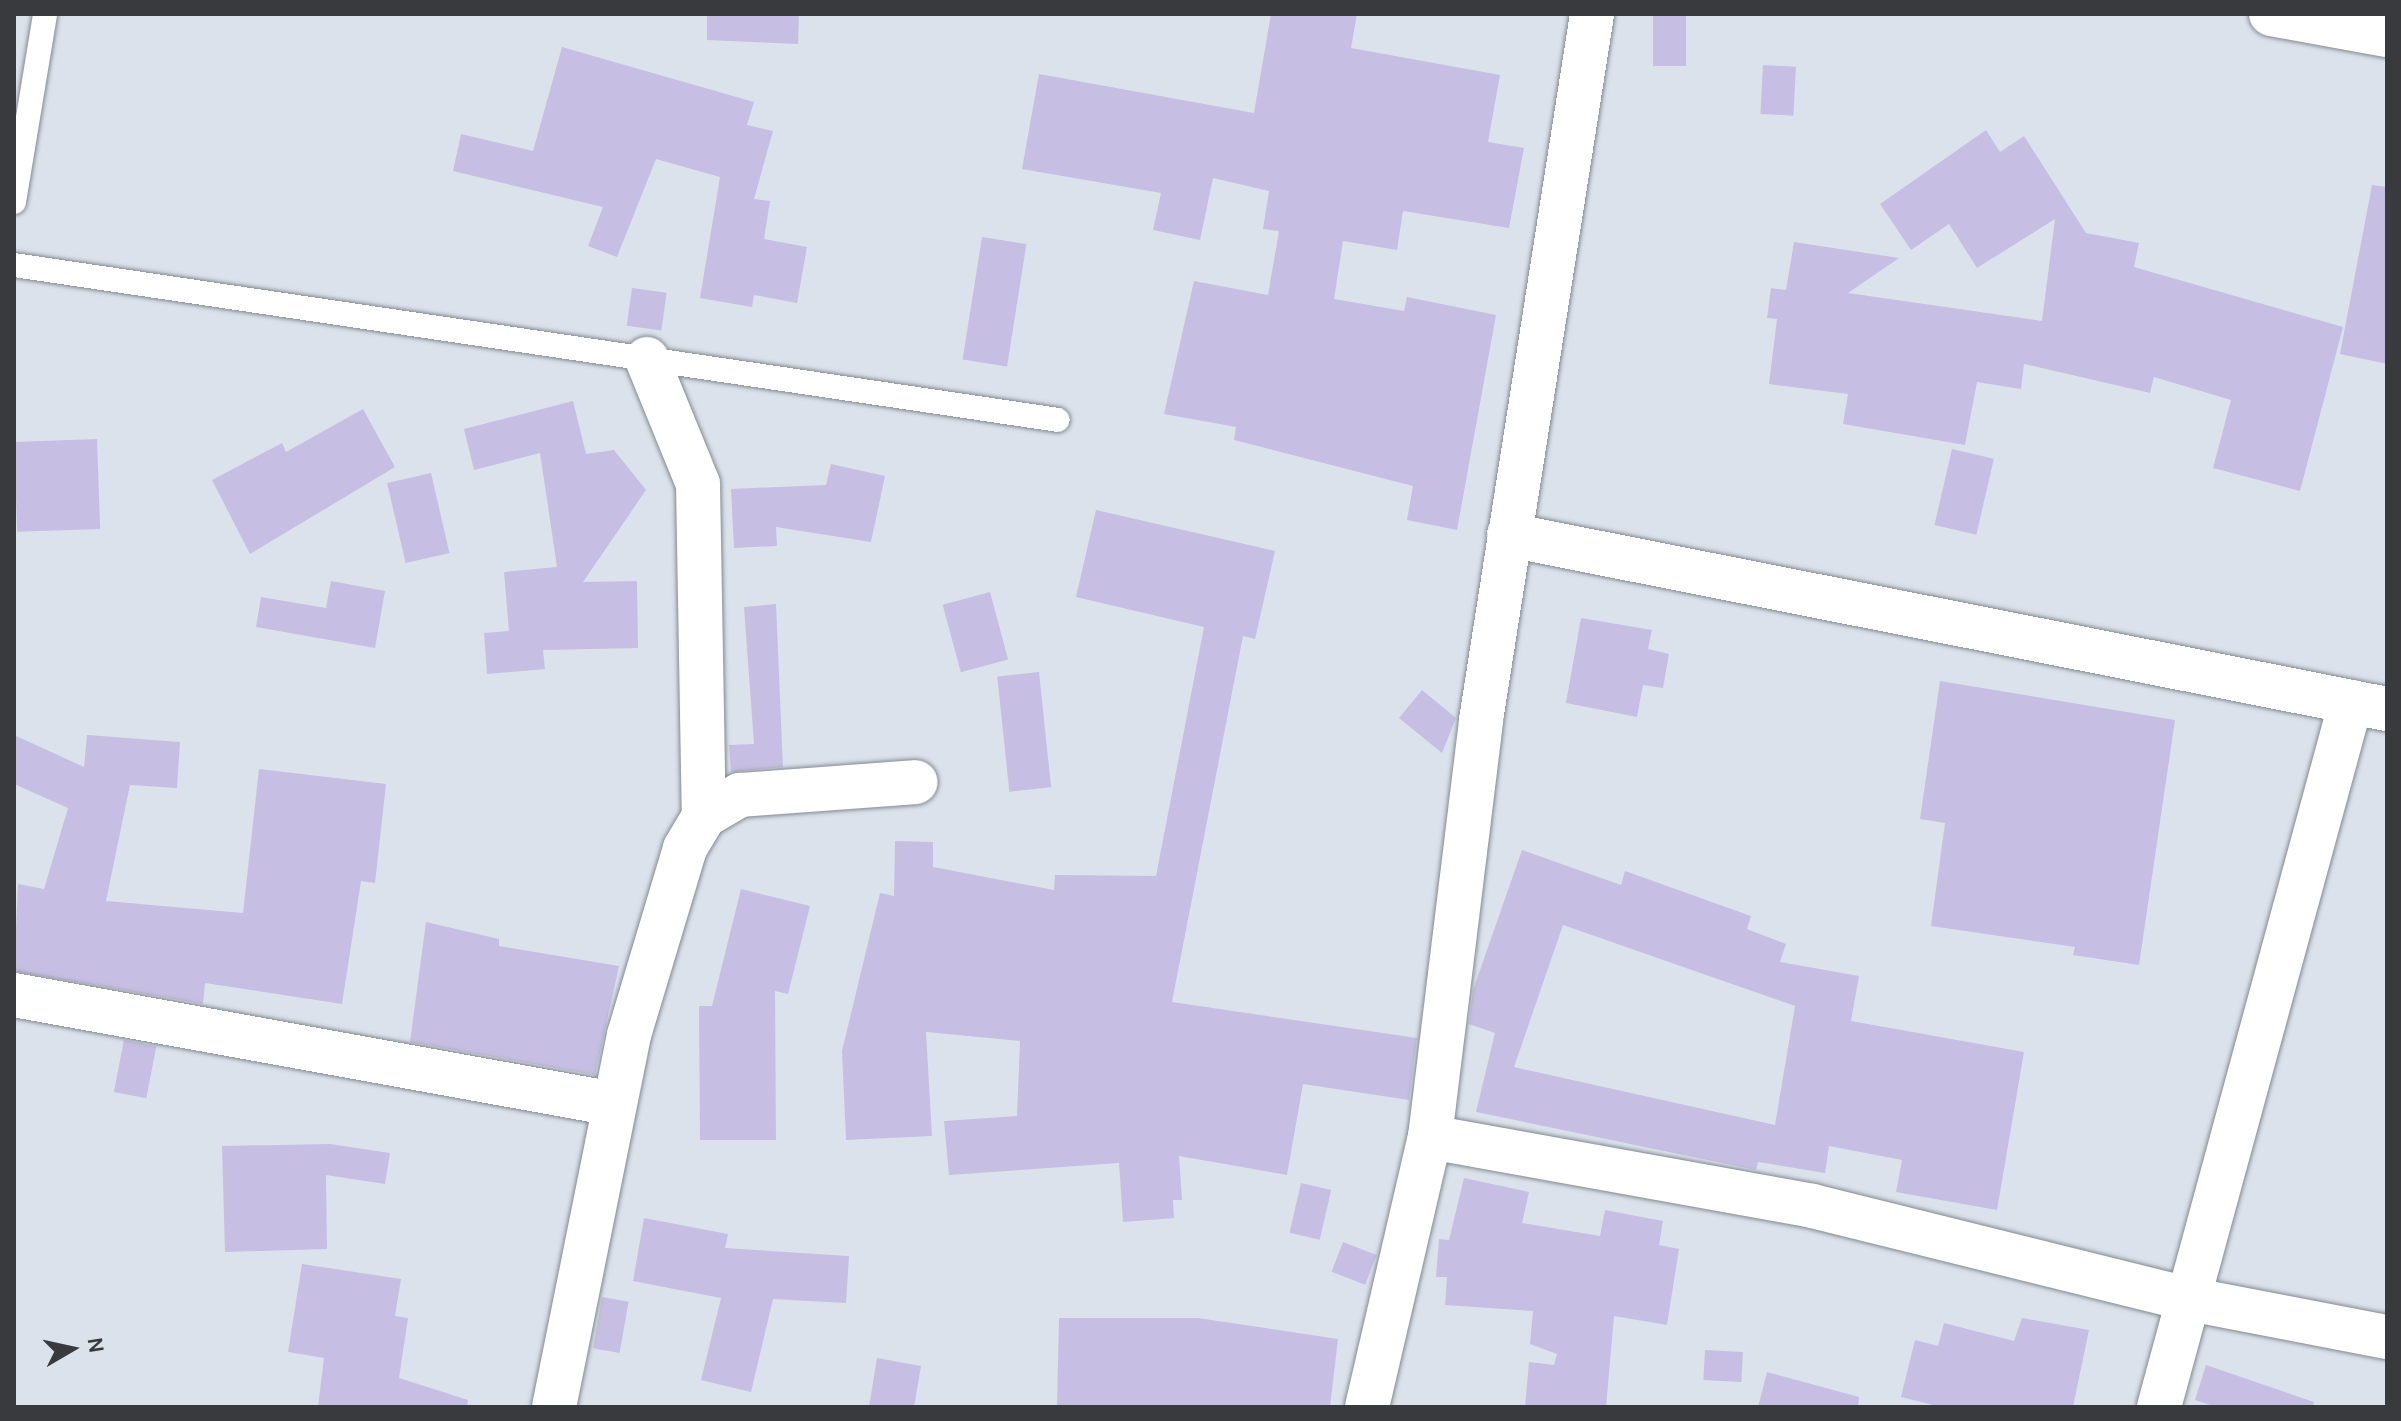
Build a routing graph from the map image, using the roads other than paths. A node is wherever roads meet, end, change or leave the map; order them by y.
1 (45, 14) edge
2 (1592, 14) edge
3 (2271, 14) edge
4 (2387, 35) edge
5 (14, 202) edge
6 (14, 265) edge
7 (647, 359) junction
8 (1058, 420) dead end
9 (1509, 535) junction
10 (2369, 705) edge
11 (916, 782) dead end
12 (704, 816) junction
13 (14, 995) edge
14 (614, 1104) junction
15 (1430, 1137) junction
16 (2189, 1299) junction
17 (2387, 1337) edge
18 (554, 1407) edge
19 (1367, 1407) edge
20 (2159, 1407) edge

1 - 5 lane
2 - 9 street
3 - 4 street
6 - 7 lane
7 - 8 lane
7 - 12 street
9 - 10 street
9 - 15 street
10 - 16 street
11 - 12 street
12 - 14 street
13 - 14 street
14 - 18 street
15 - 16 street
15 - 19 street
16 - 17 street
16 - 20 street

